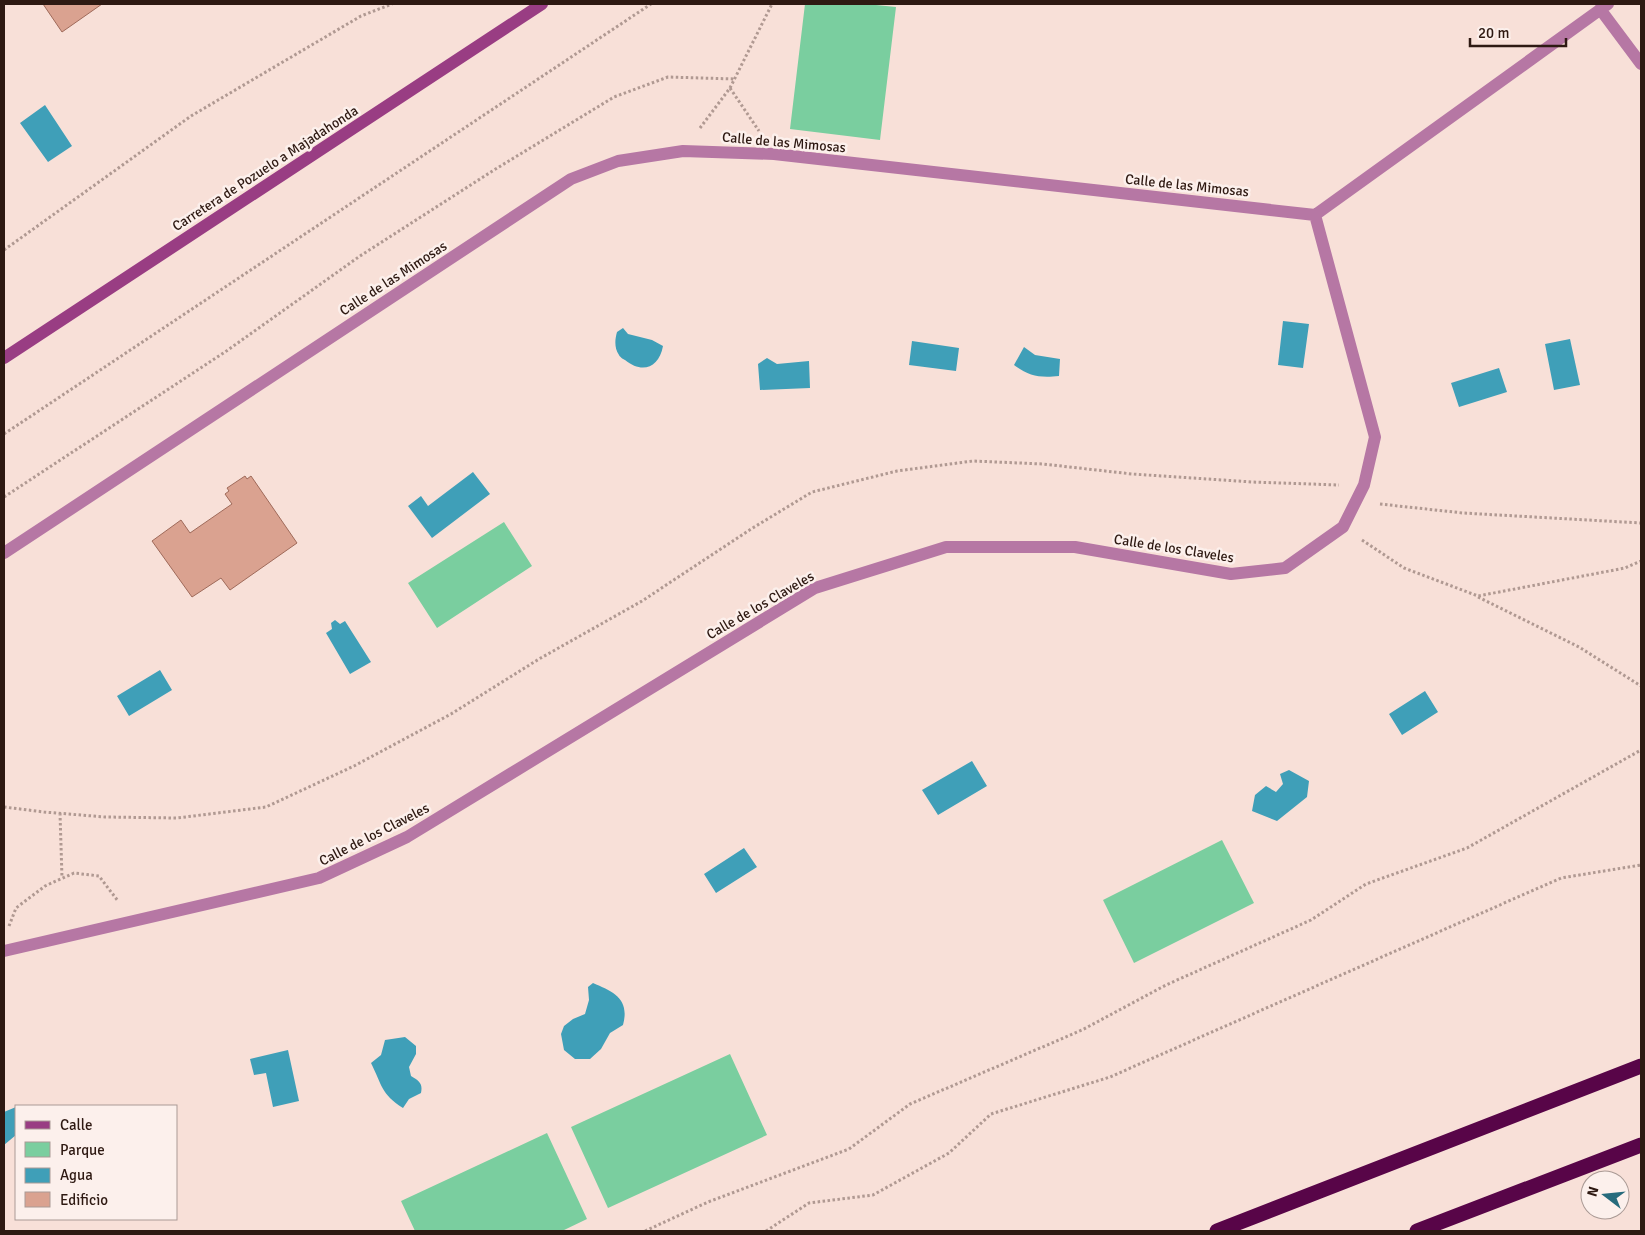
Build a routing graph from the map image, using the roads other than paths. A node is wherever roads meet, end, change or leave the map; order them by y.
1 (542, 4) edge
2 (1604, 6) edge
3 (1641, 64) edge
4 (1315, 215) junction
5 (4, 358) edge
6 (4, 553) edge
7 (4, 951) edge
8 (1641, 1066) edge
9 (1641, 1144) edge
10 (1217, 1231) edge
11 (1417, 1231) edge

1 - 5 street, Carretera de Pozuelo a Majadahonda
2 - 3 street
2 - 4 street
4 - 6 street, Calle de las Mimosas
4 - 7 street, Calle de los Claveles
8 - 10 highway
9 - 11 highway

